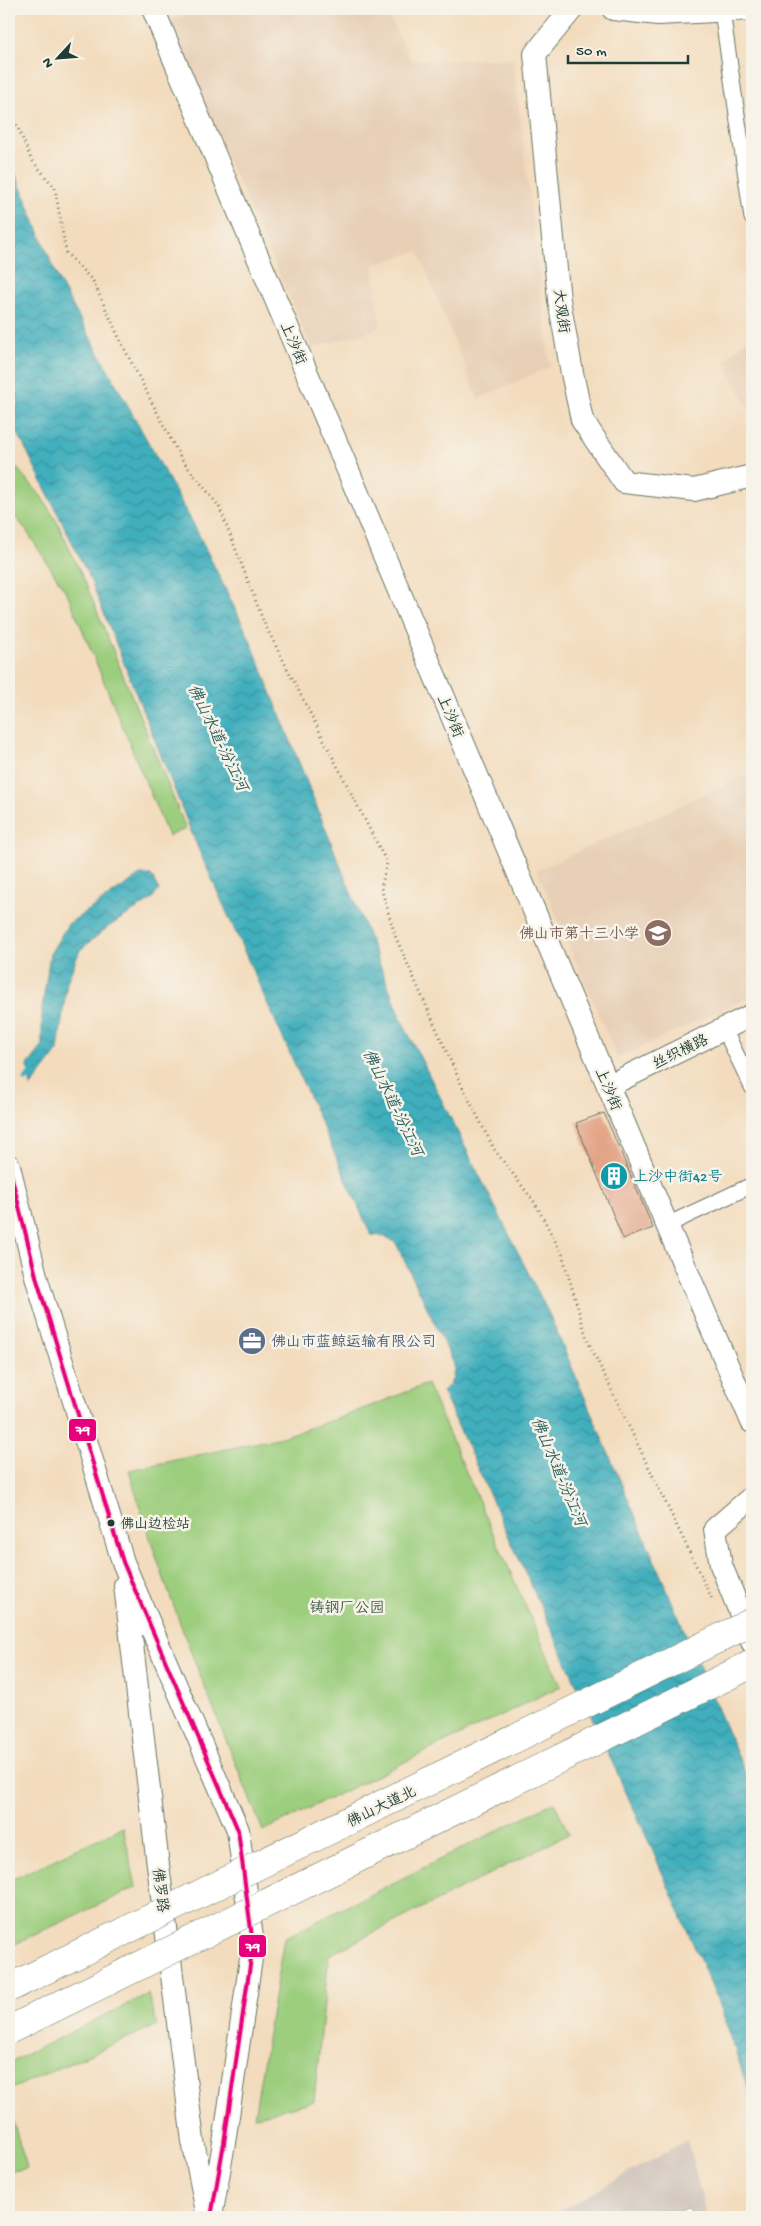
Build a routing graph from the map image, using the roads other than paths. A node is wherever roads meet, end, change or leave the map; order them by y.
1 (152, 9) edge
2 (572, 9) edge
3 (613, 9) edge
4 (752, 9) edge
5 (722, 11) junction
6 (752, 218) edge
7 (752, 476) edge
8 (752, 1015) edge
9 (724, 1029) junction
10 (608, 1086) junction
11 (752, 1087) edge
12 (9, 1166) edge
13 (752, 1185) edge
14 (667, 1225) junction
15 (752, 1422) edge
16 (752, 1496) edge
17 (123, 1562) junction
18 (752, 1622) edge
19 (752, 1642) edge
20 (752, 1664) edge
21 (9, 1988) edge
22 (9, 2030) edge
23 (690, 2212) dead end
24 (210, 2217) edge
25 (679, 2217) edge

1 - 10 street, 上沙街
2 - 7 street, 大观街
3 - 5 street
4 - 5 street
5 - 6 street
8 - 9 street, 丝织横路
9 - 10 street, 丝织横路
9 - 11 street
10 - 14 street, 上沙街
12 - 17 street, 佛罗路
13 - 14 street
14 - 15 street, 上沙街
16 - 19 street
17 - 24 street, 佛罗路
17 - 24 street, 佛罗路
18 - 21 highway, 佛山大道北, bridge
20 - 22 highway, bridge
23 - 25 lane

